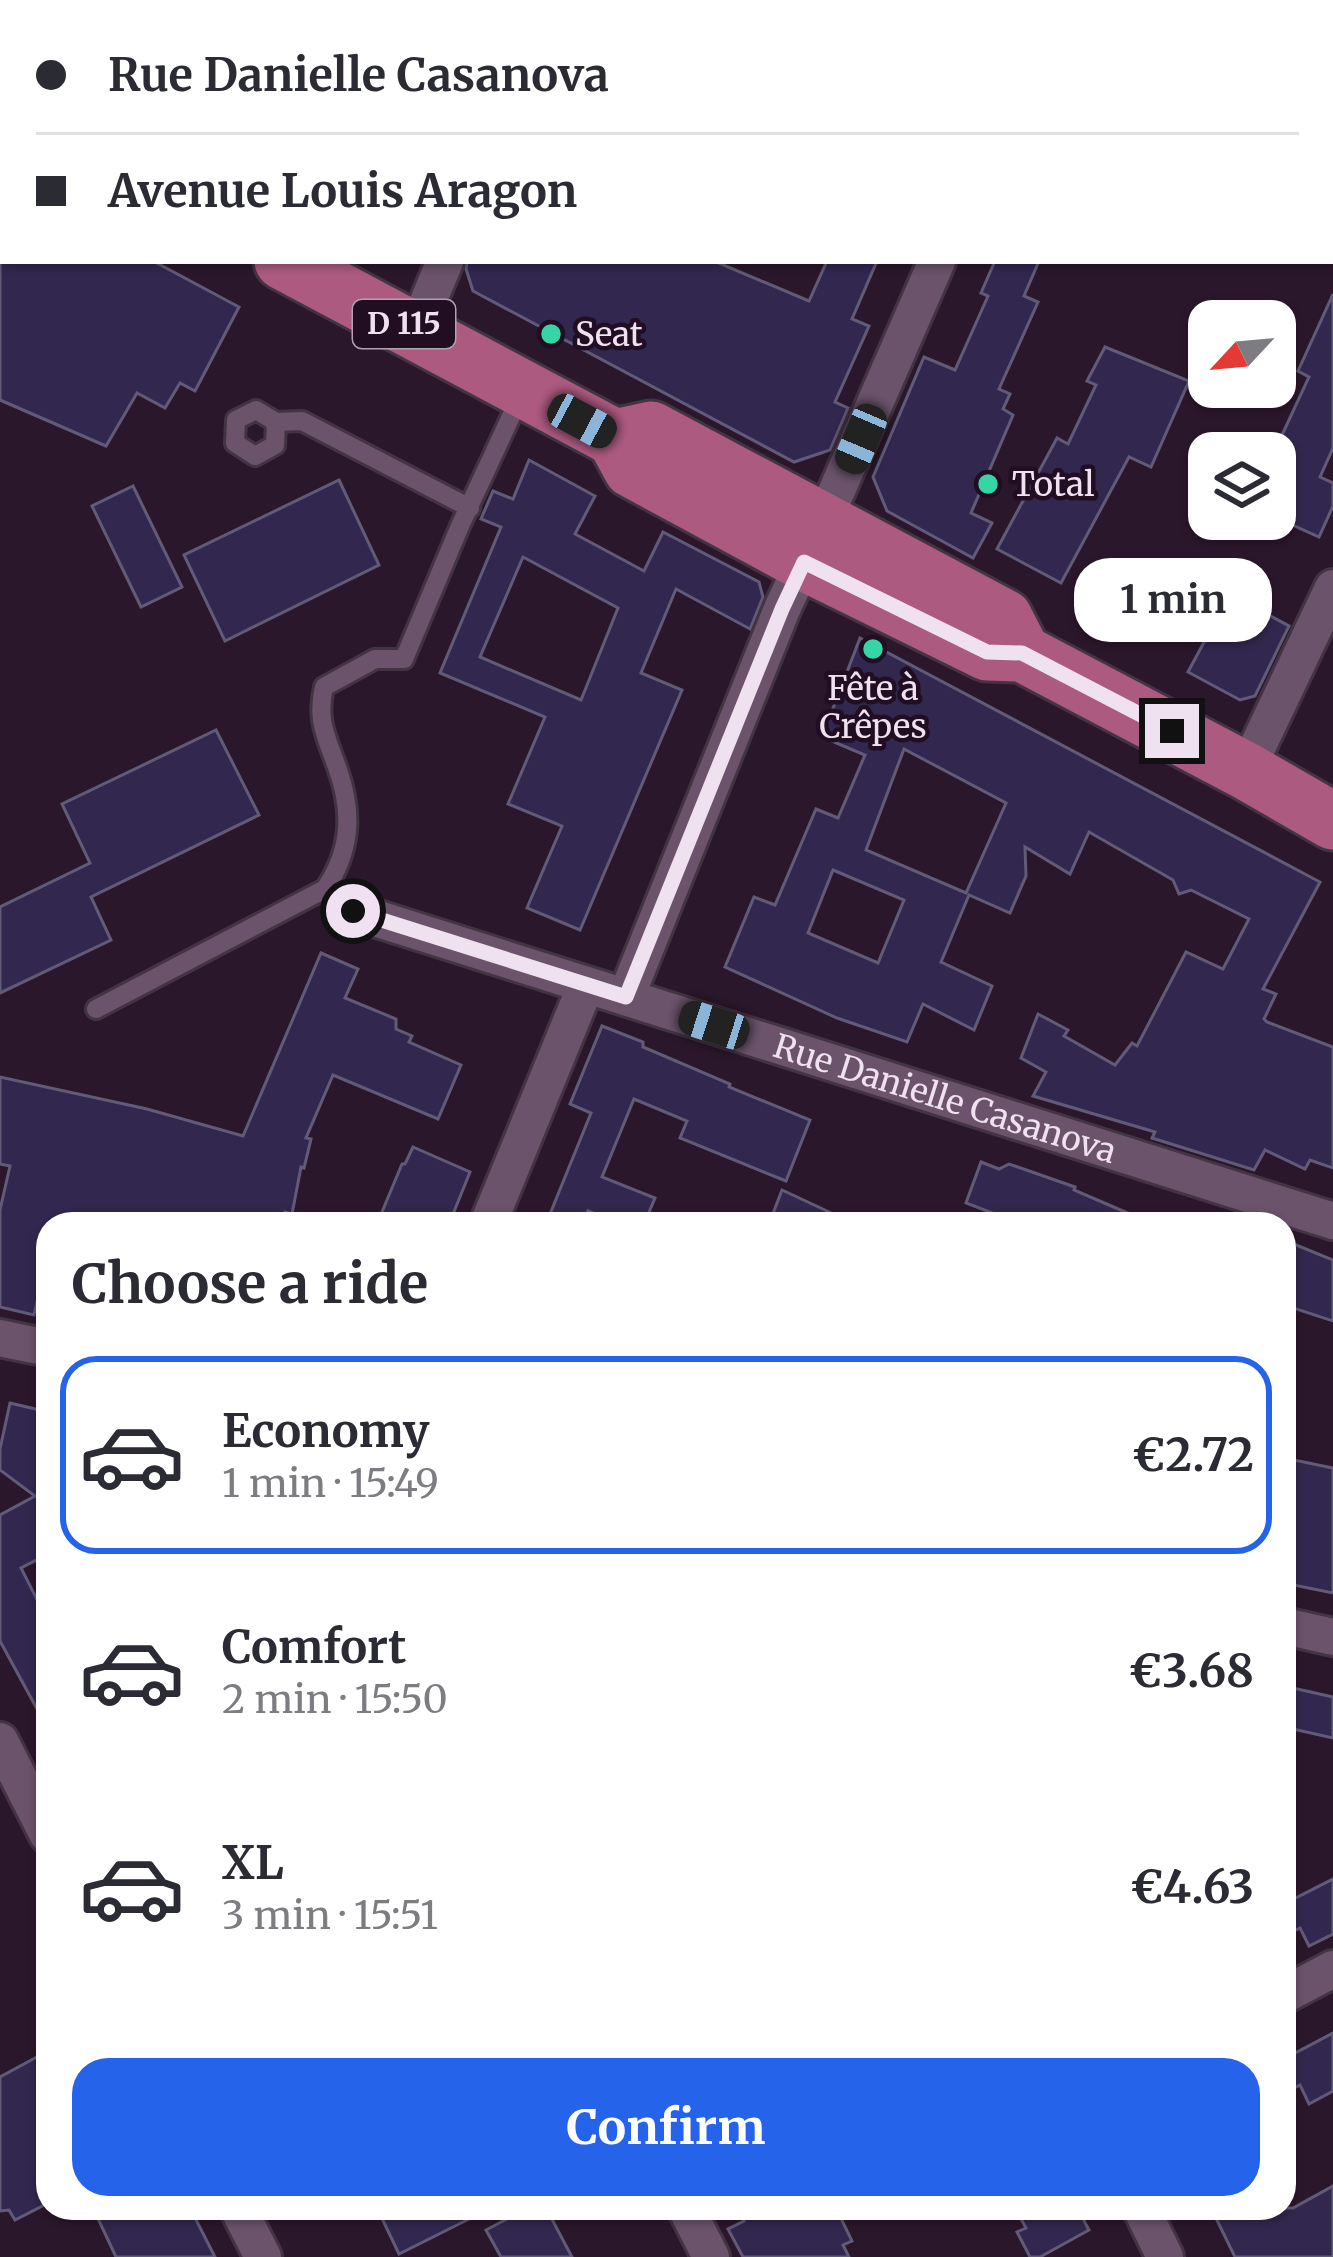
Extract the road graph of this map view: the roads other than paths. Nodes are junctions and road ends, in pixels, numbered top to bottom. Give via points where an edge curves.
1 (289, 264) edge
2 (444, 264) edge
3 (937, 264) edge
4 (416, 331) junction
5 (524, 390) junction
6 (276, 422) dead end
7 (470, 508) junction
8 (814, 541) junction
9 (1333, 588) edge
10 (1246, 771) junction
11 (1333, 821) edge
12 (353, 911) dead end
13 (586, 985) junction
14 (626, 997) junction
15 (96, 1009) dead end
16 (493, 1212) edge
17 (1333, 1221) edge
18 (0, 1338) edge
19 (36, 1346) edge
20 (1296, 1628) edge
21 (1333, 1636) edge
22 (0, 1742) edge
23 (36, 1812) edge
24 (1333, 1969) edge
25 (1296, 1989) edge
26 (244, 2220) edge
27 (692, 2220) edge
28 (1147, 2220) edge
29 (263, 2257) edge
30 (711, 2257) edge
31 (1166, 2257) edge

1 - 4 main road, D 115
2 - 4 street
3 - 8 street
4 - 5 main road, D 115
5 - 7 lane
5 - 8 main road, D 115 via 615,438 632,470
6 - 7 lane via 302,422
7 - 15 lane via 404,659 375,659 324,687 318,710 347,801 346,847 325,889
8 - 10 main road, D 115 via 987,652 1022,653
8 - 14 street
9 - 10 street
10 - 11 main road, D 115
12 - 13 street, Rue Danielle Casanova
13 - 14 street, Rue Danielle Casanova
13 - 16 street
14 - 17 street, Rue Danielle Casanova
18 - 19 street
20 - 21 street
22 - 23 street
24 - 25 street
26 - 29 street
27 - 30 street
28 - 31 street

